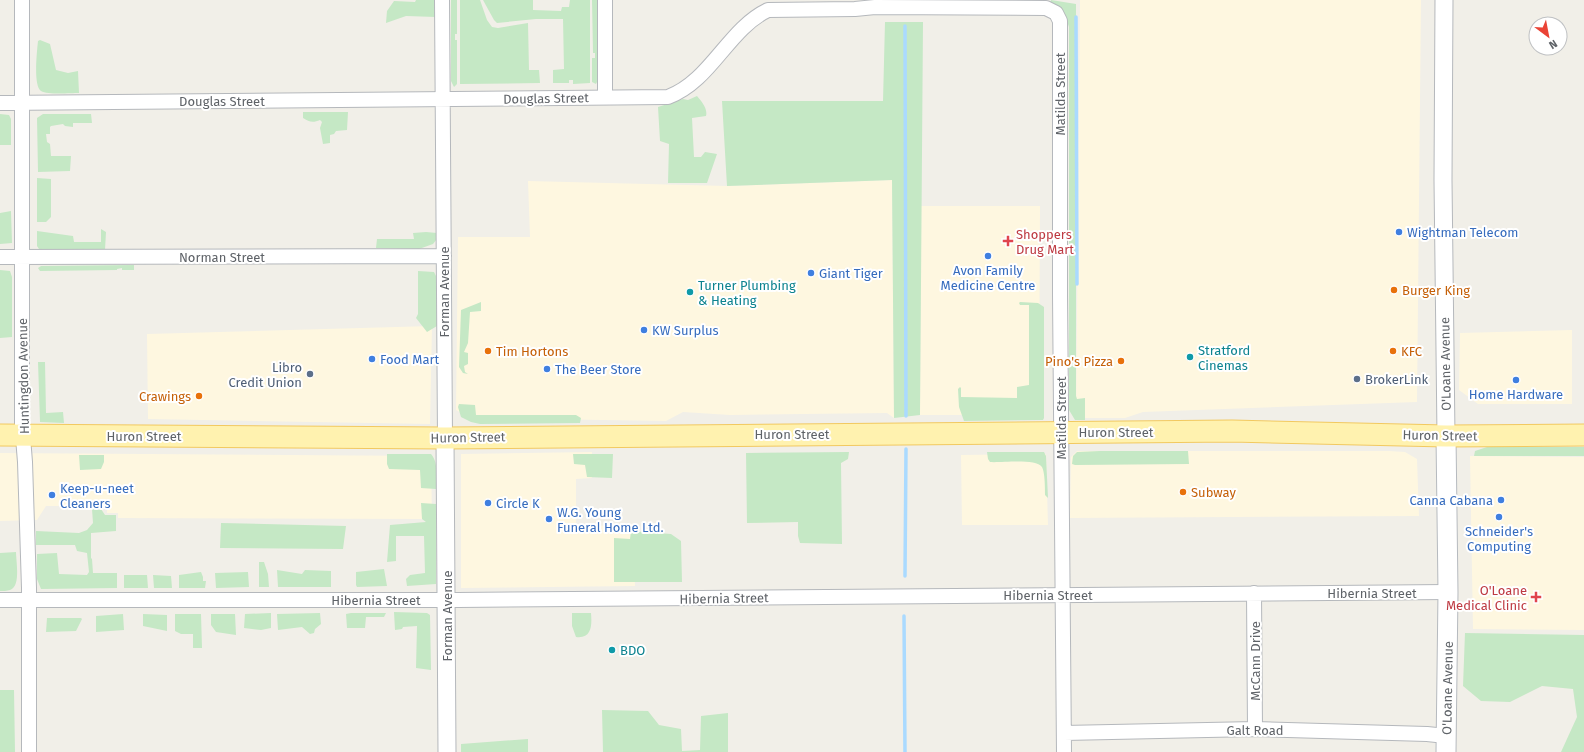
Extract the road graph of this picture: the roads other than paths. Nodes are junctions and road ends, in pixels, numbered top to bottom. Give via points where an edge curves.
1 (22, 0) edge
2 (442, 0) edge
3 (605, 0) edge
4 (1444, 0) edge
5 (878, 4) edge
6 (1056, 13) joint
7 (605, 97) junction
8 (443, 99) junction
9 (0, 102) edge
10 (22, 102) junction
11 (444, 256) junction
12 (0, 257) edge
13 (23, 257) junction
14 (1061, 432) junction
15 (0, 435) edge
16 (23, 435) junction
17 (1584, 435) edge
18 (1446, 436) junction
19 (445, 438) junction
20 (1448, 592) junction
21 (1254, 593) junction
22 (1062, 594) junction
23 (0, 600) edge
24 (29, 600) junction
25 (446, 600) junction
26 (1255, 729) junction
27 (1064, 733) junction
28 (1446, 744) edge
29 (29, 752) edge
30 (447, 752) edge
31 (1064, 752) edge

1 - 10 street, Huntingdon Avenue
2 - 8 street, Forman Avenue
3 - 7 street
4 - 18 street, O'Loane Avenue
5 - 6 street, Douglas Street via 1046,8
5 - 7 street, Douglas Street via 768,10 758,15 693,82 676,94 668,97
6 - 14 street, Matilda Street via 1060,21
7 - 8 street, Douglas Street
8 - 10 street, Douglas Street
8 - 11 street, Forman Avenue
9 - 10 street, Douglas Street
10 - 13 street, Huntingdon Avenue
11 - 13 street, Norman Street
11 - 19 street, Forman Avenue
12 - 13 street, Norman Street
13 - 16 street, Huntingdon Avenue
14 - 18 main road, Huron Street via 1232,431
14 - 19 main road, Huron Street
14 - 22 street, Matilda Street
15 - 16 main road, Huron Street
16 - 19 main road, Huron Street
16 - 24 street, Huntingdon Avenue
17 - 18 main road, Huron Street
18 - 20 main road, O'Loane Avenue
19 - 25 street, Forman Avenue
20 - 21 street, Hibernia Street
20 - 28 main road, O'Loane Avenue
21 - 22 street, Hibernia Street
21 - 26 street, McCann Drive
22 - 25 street, Hibernia Street
22 - 27 street, Matilda Street
23 - 24 street, Hibernia Street
24 - 25 street, Hibernia Street
24 - 29 street, Huntingdon Avenue
25 - 30 street, Forman Avenue
26 - 27 street, Galt Road
26 - 28 street, Galt Road via 1426,734
27 - 31 street, Matilda Street

